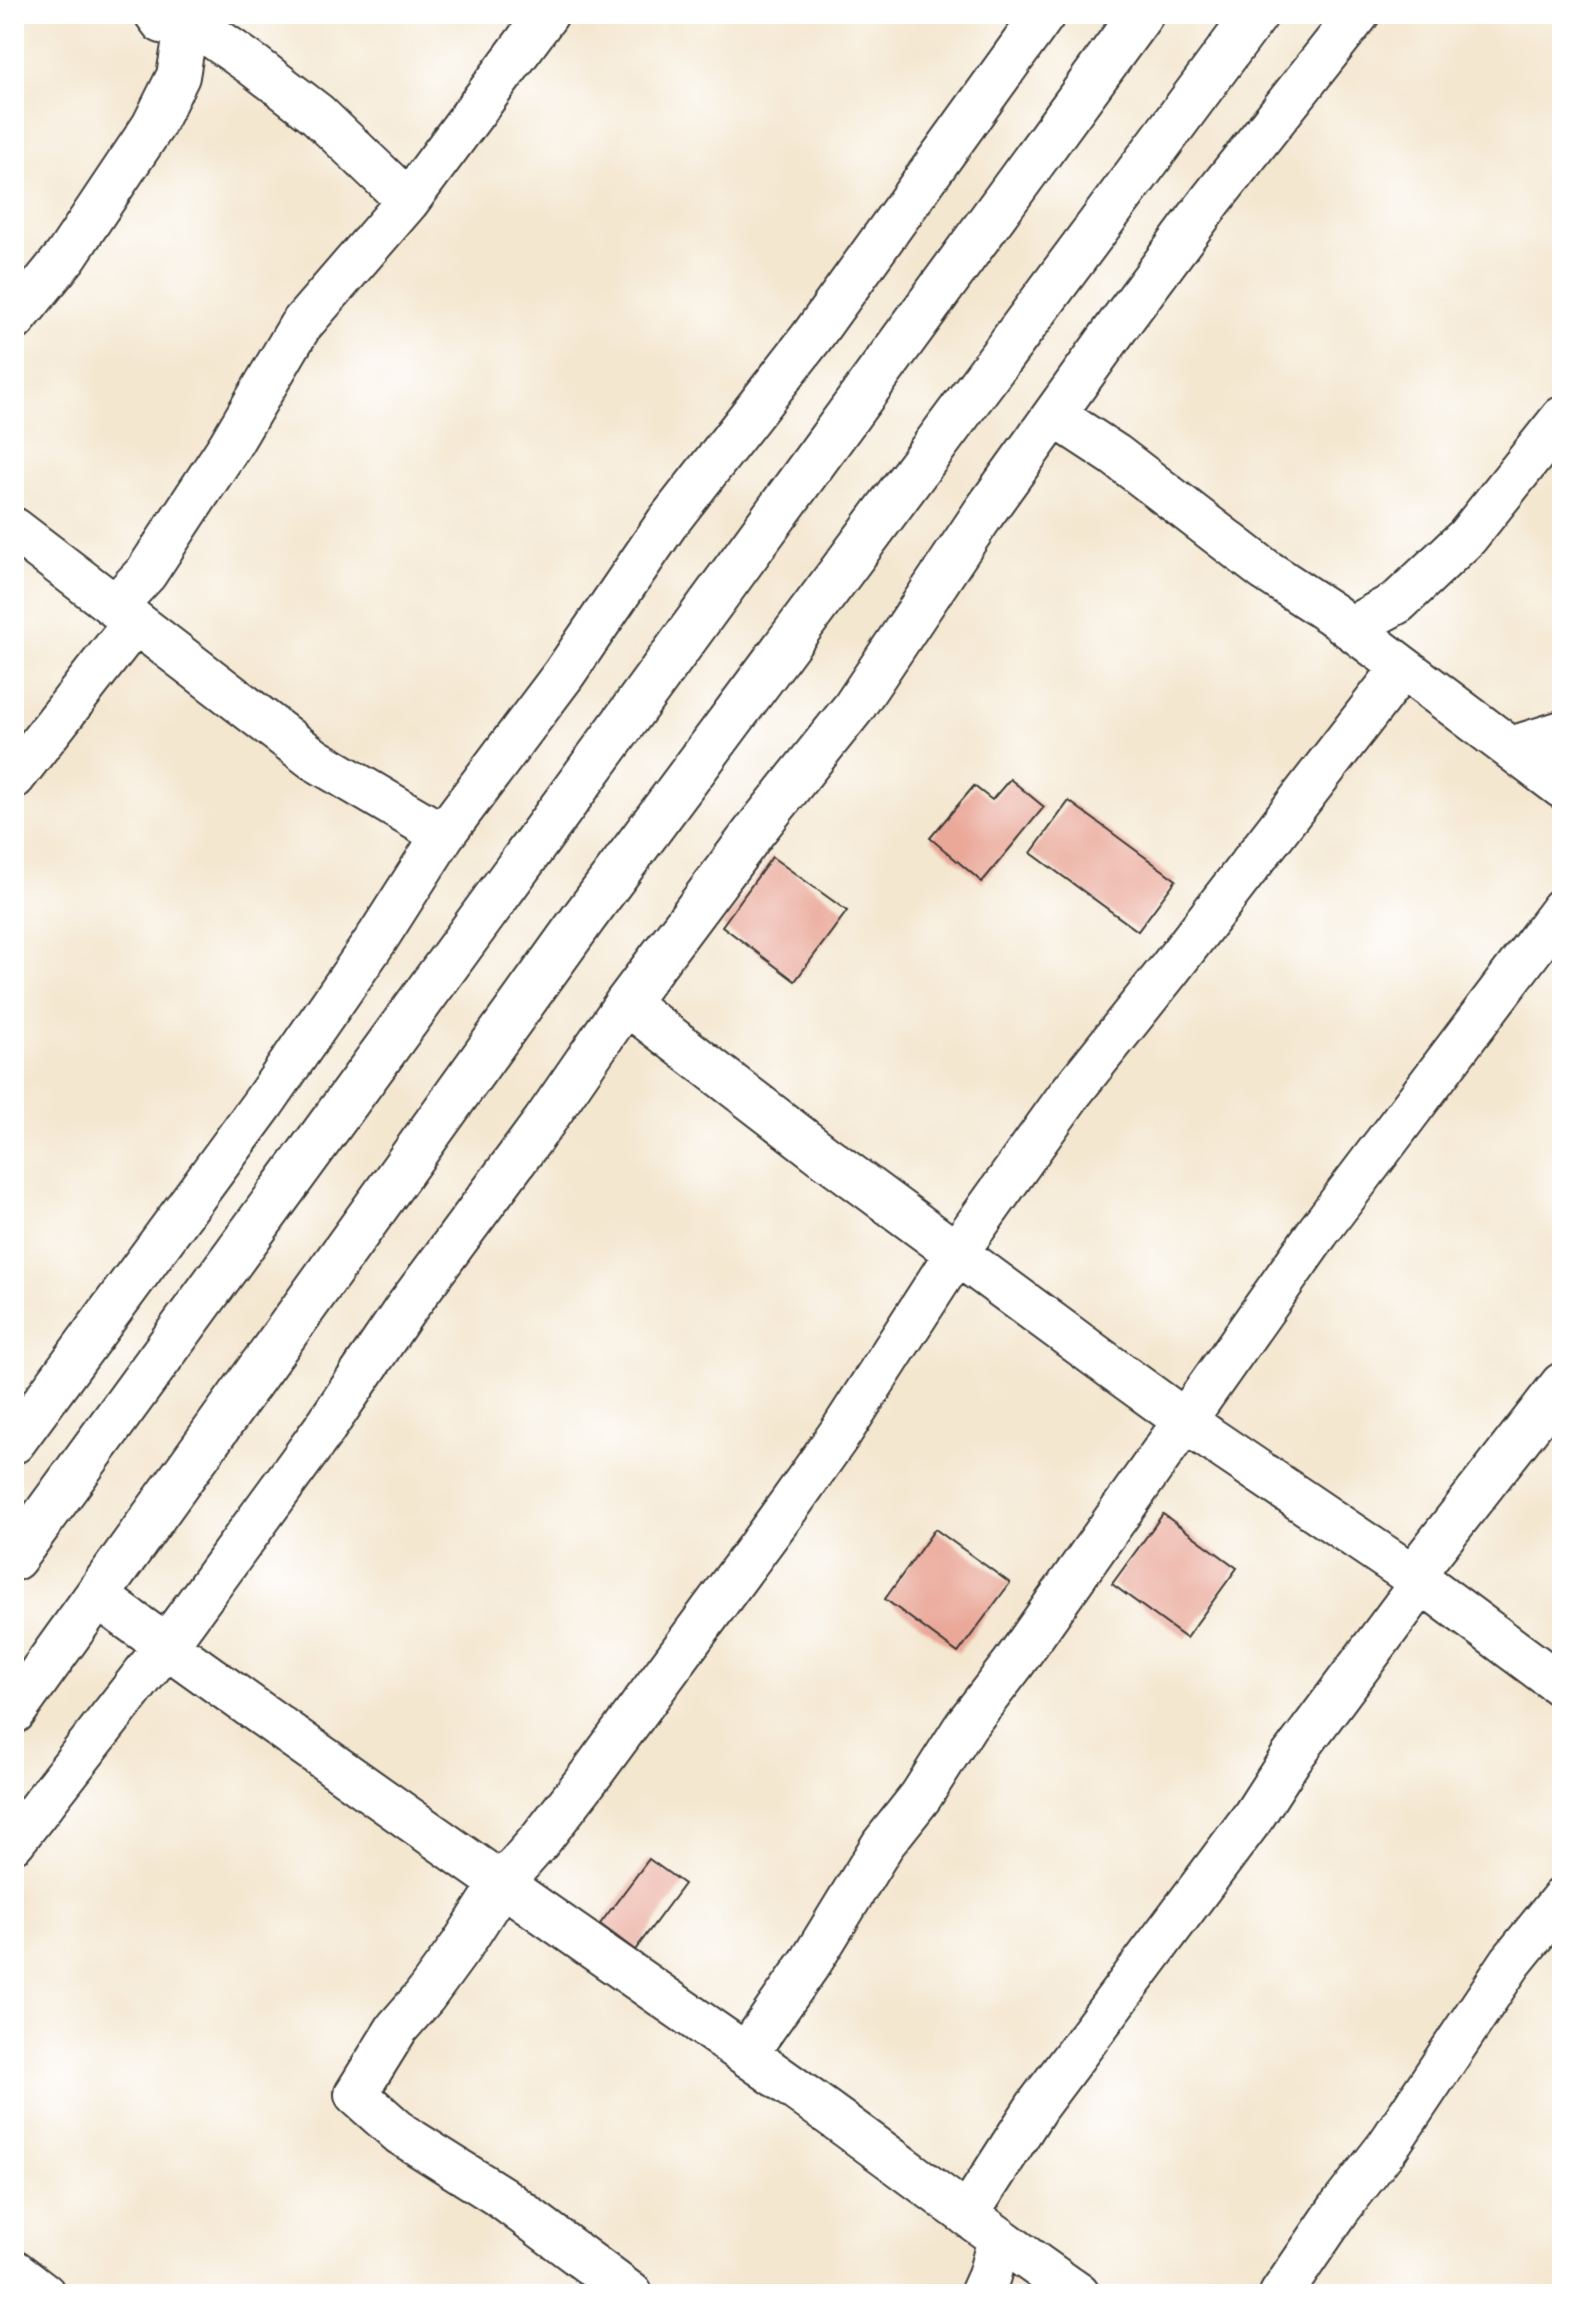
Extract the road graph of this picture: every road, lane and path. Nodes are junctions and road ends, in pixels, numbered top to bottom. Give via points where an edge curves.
1 (547, 14) edge
2 (1044, 14) edge
3 (1141, 14) edge
4 (1256, 14) edge
5 (1358, 14) edge
6 (180, 19) edge
7 (408, 201) junction
8 (14, 320) edge
9 (1054, 415) junction
10 (1562, 418) edge
11 (14, 529) edge
12 (125, 614) junction
13 (1350, 628) junction
14 (1402, 668) junction
15 (1562, 732) edge
16 (1511, 748) junction
17 (14, 777) edge
18 (1562, 787) edge
19 (443, 835) junction
20 (1562, 909) edge
21 (626, 1003) junction
22 (957, 1252) junction
23 (1562, 1384) edge
24 (1185, 1420) junction
25 (14, 1442) edge
26 (14, 1558) edge
27 (1418, 1578) junction
28 (97, 1596) junction
29 (166, 1646) junction
30 (1562, 1686) edge
31 (14, 1711) edge
32 (14, 1841) edge
33 (502, 1883) junction
34 (1554, 1923) edge
35 (746, 2054) junction
36 (983, 2227) junction
37 (14, 2271) edge
38 (44, 2294) edge
39 (631, 2294) edge
40 (981, 2294) edge
41 (1078, 2294) edge
42 (1281, 2294) edge

1 - 7 street
2 - 19 street
3 - 26 street
4 - 28 street via 585,916
5 - 9 street via 1212,199
6 - 7 street via 317,114
6 - 8 street via 178,76 153,126 66,256
7 - 12 street via 300,326
9 - 13 street
9 - 21 street via 854,707
10 - 13 street via 1467,537 1398,602
11 - 12 street
12 - 17 street
12 - 19 street via 314,759
13 - 14 street
14 - 16 street
14 - 22 street via 1069,1095
15 - 16 street
16 - 18 street
19 - 25 street via 264,1102
20 - 24 street via 1318,1232
21 - 22 street
21 - 29 street
22 - 24 street
22 - 33 street via 790,1504 602,1760
23 - 27 street
24 - 27 street
24 - 35 street via 883,1844
27 - 30 street
27 - 36 street via 1253,1817 1037,2106
28 - 29 street
28 - 31 street
29 - 32 street
29 - 33 street
33 - 35 street
33 - 39 street via 356,2094 401,2134 501,2197
34 - 42 street via 1511,1962
35 - 36 street
36 - 40 street via 989,2276
36 - 41 street
37 - 38 street

